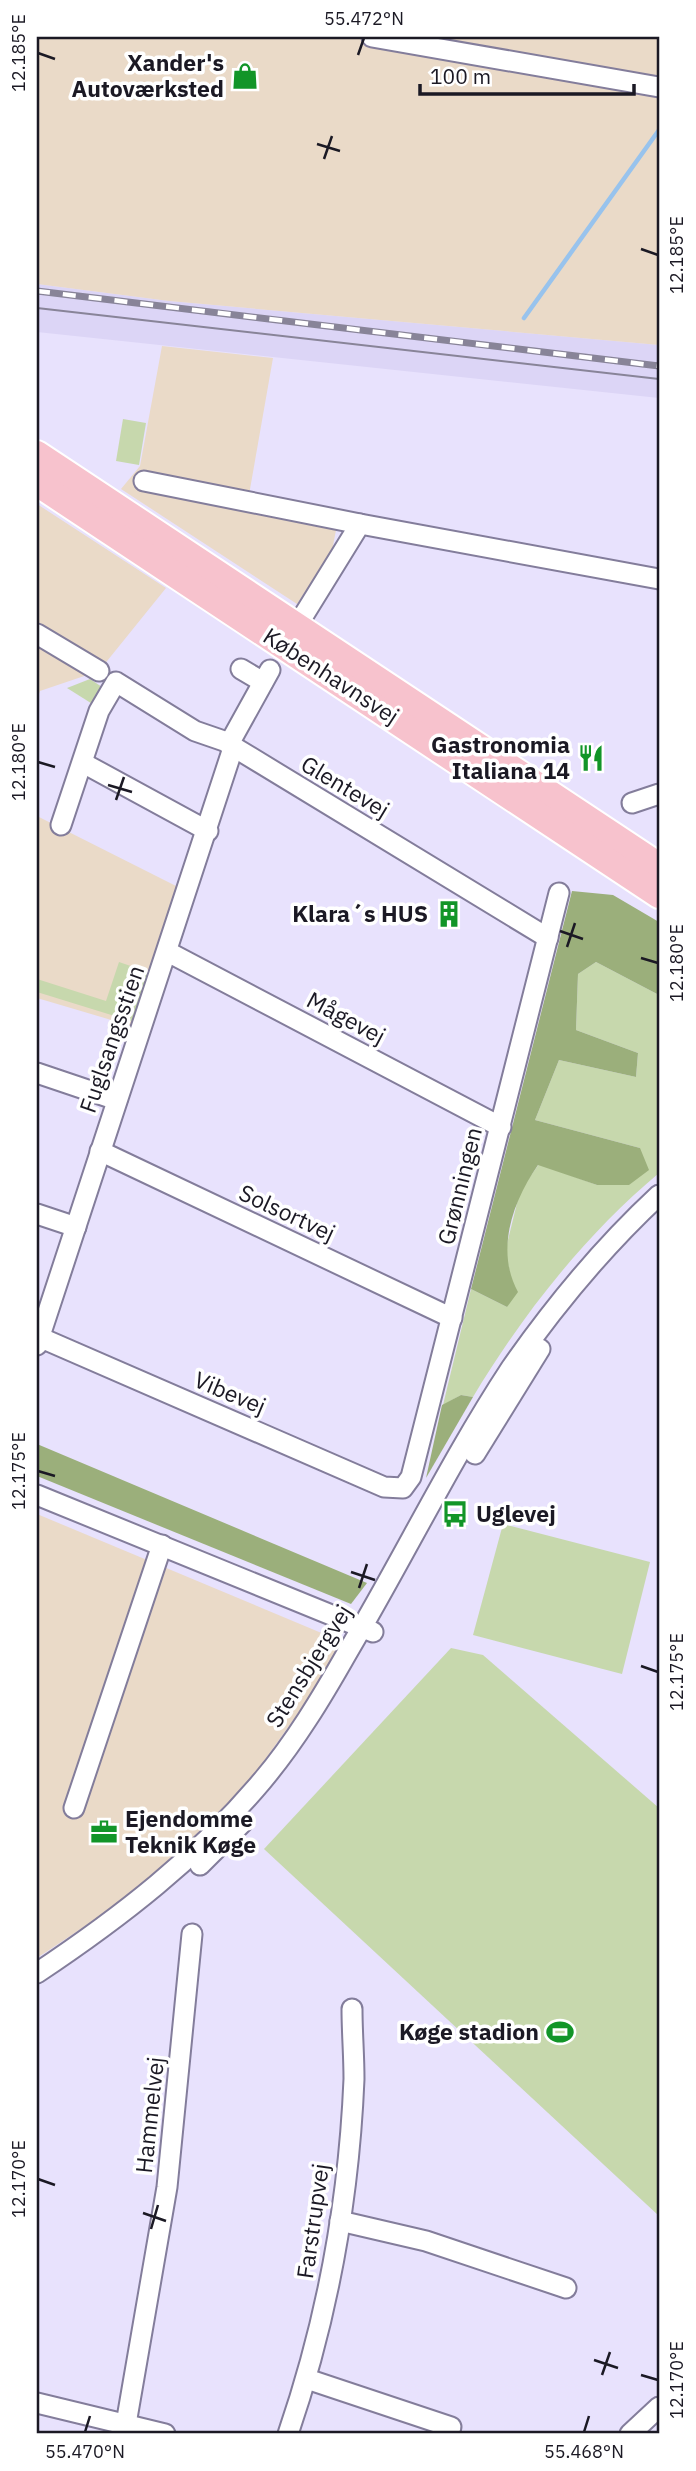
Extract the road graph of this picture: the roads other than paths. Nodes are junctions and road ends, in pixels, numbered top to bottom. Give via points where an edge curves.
1 (372, 37) edge
2 (659, 87) edge
3 (37, 454) edge
4 (144, 481) dead end
5 (37, 483) edge
6 (360, 524) junction
7 (659, 579) edge
8 (298, 626) junction
9 (37, 634) edge
10 (241, 669) dead end
11 (99, 671) dead end
12 (231, 746) junction
13 (83, 763) junction
14 (659, 794) edge
15 (632, 803) dead end
16 (61, 825) dead end
17 (208, 831) junction
18 (659, 866) edge
19 (559, 893) dead end
20 (659, 895) edge
21 (548, 938) junction
22 (168, 952) junction
23 (37, 1073) edge
24 (117, 1100) junction
25 (501, 1127) junction
26 (100, 1152) junction
27 (659, 1195) edge
28 (659, 1211) edge
29 (37, 1214) edge
30 (76, 1227) junction
31 (452, 1318) junction
32 (38, 1341) edge
33 (402, 1488) joint
34 (37, 1495) edge
35 (162, 1545) junction
36 (368, 1630) junction
37 (74, 1808) dead end
38 (192, 1934) dead end
39 (37, 1973) edge
40 (37, 1987) edge
41 (352, 2009) dead end
42 (340, 2221) junction
43 (566, 2288) dead end
44 (307, 2379) junction
45 (37, 2403) edge
46 (659, 2407) edge
47 (127, 2424) junction
48 (451, 2427) dead end
49 (165, 2434) edge
50 (288, 2434) edge
51 (630, 2434) edge

1 - 2 street
3 - 8 main road, Københavnsvej
4 - 6 street
5 - 20 main road, Københavnsvej
6 - 7 street
6 - 8 street
8 - 18 main road, Københavnsvej
9 - 11 street
10 - 12 street, Fuglsangsstien via 267,676
12 - 13 street, Glentevej via 195,731 116,682 99,711
12 - 17 street, Fuglsangsstien
12 - 21 street, Glentevej
13 - 16 street
13 - 17 street
14 - 15 street
17 - 22 street, Fuglsangsstien
19 - 21 street, Grønningen
21 - 25 street, Grønningen
22 - 24 street, Fuglsangsstien
22 - 25 street, Mågevej
23 - 24 street
24 - 26 street, Fuglsangsstien
25 - 31 street, Grønningen
26 - 30 street, Fuglsangsstien
26 - 31 street, Solsortvej
27 - 36 street, Stensbjergvej via 620,1231 541,1324 492,1398
28 - 36 street, Stensbjergvej via 629,1238 557,1324 504,1403
29 - 30 street
30 - 32 street, Fuglsangsstien
31 - 33 street, Grønningen via 411,1478
32 - 33 street, Vibevej via 384,1486
34 - 35 street
35 - 36 street
35 - 37 street
36 - 39 street, Stensbjergvej via 263,1780 209,1839 108,1926
36 - 40 street, Stensbjergvej via 325,1716 218,1848 115,1936
38 - 47 street, Hammelvej via 167,2187
41 - 42 street, Farstrupvej via 354,2077
42 - 43 street via 426,2241
42 - 44 street, Farstrupvej
44 - 48 street
44 - 50 street, Farstrupvej
45 - 47 street
46 - 51 street
47 - 49 street

